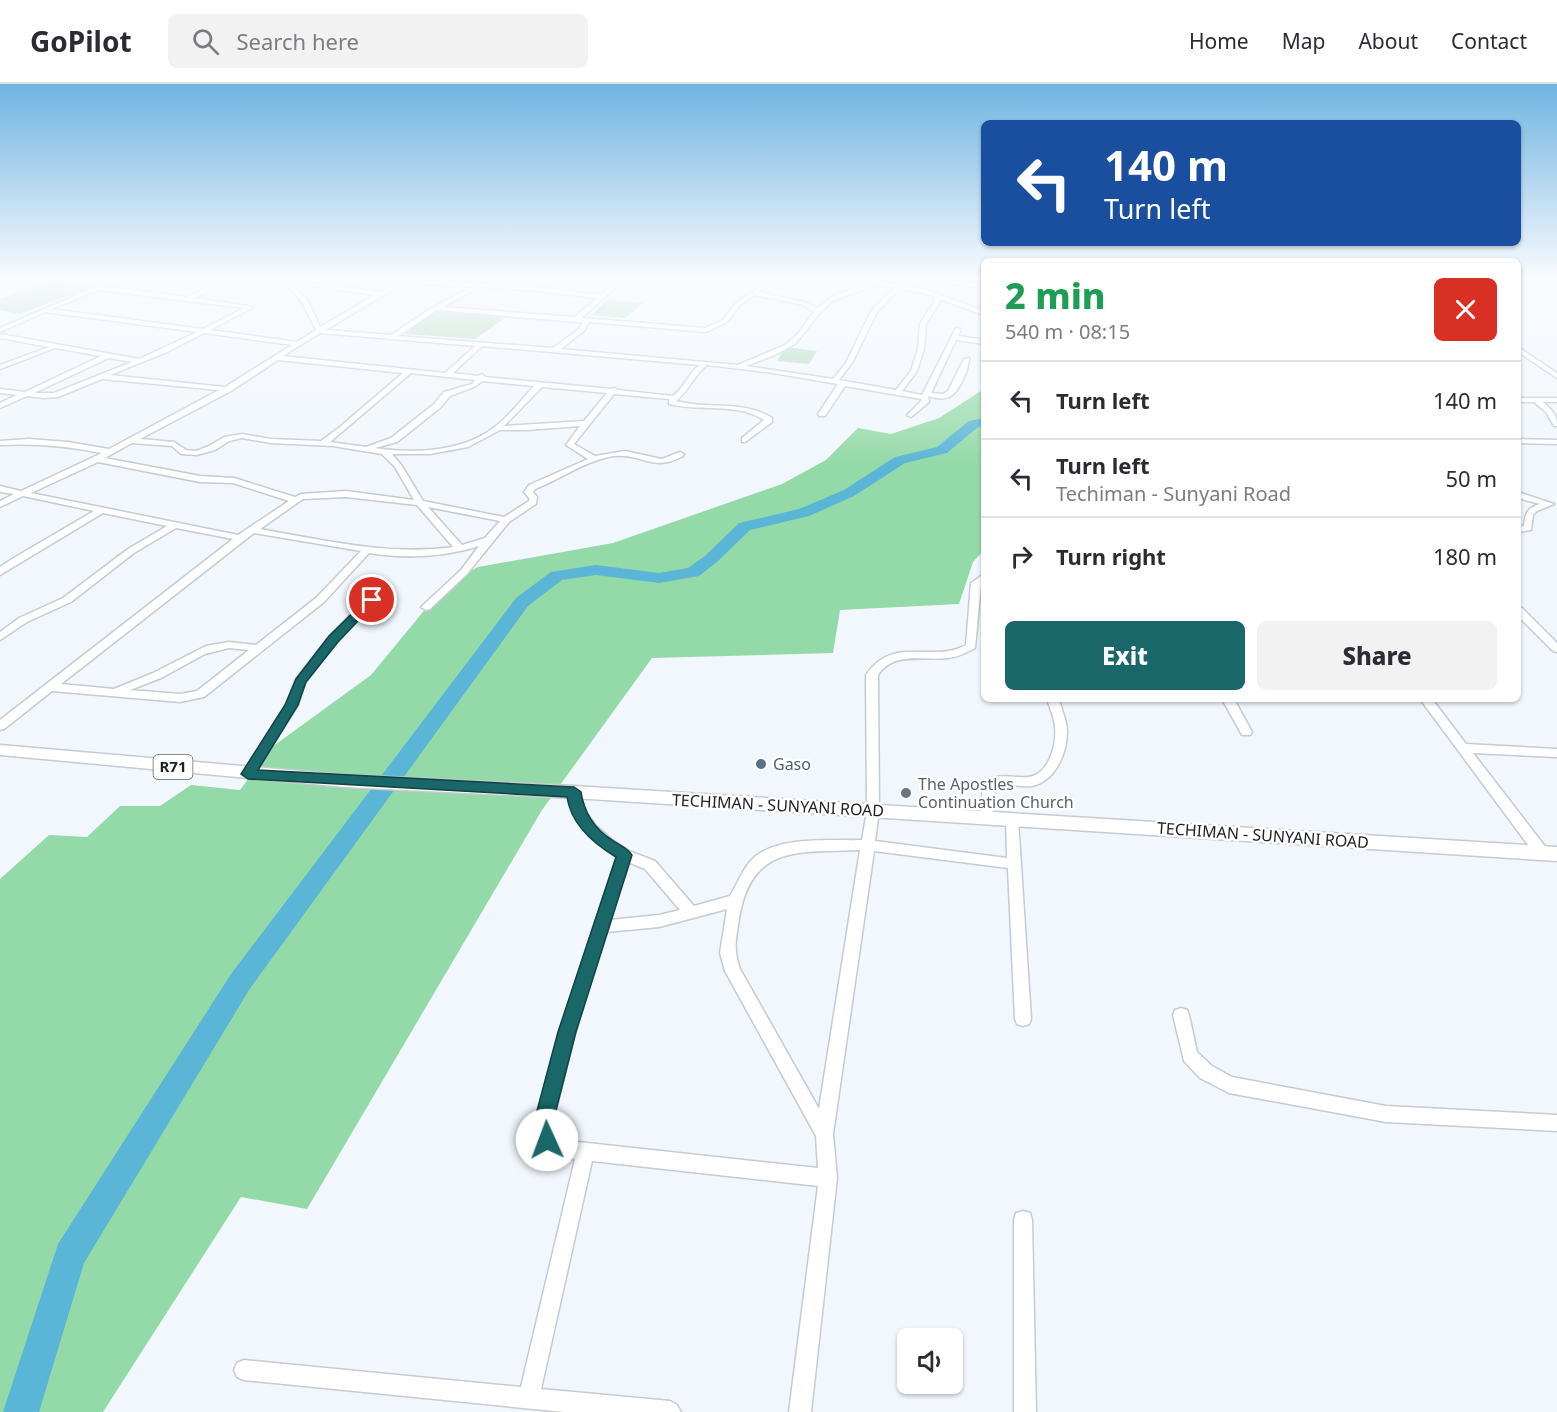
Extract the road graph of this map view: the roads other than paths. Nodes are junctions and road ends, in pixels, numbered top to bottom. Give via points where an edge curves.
1 (24, 341) edge
2 (183, 341) edge
3 (272, 341) edge
4 (304, 341) edge
5 (443, 341) edge
6 (567, 341) edge
7 (793, 341) edge
8 (860, 341) edge
9 (922, 341) edge
10 (954, 341) edge
11 (299, 344) junction
12 (481, 344) junction
13 (54, 347) junction
14 (554, 351) junction
15 (1521, 351) edge
16 (107, 356) junction
17 (279, 358) junction
18 (967, 359) dead end
19 (140, 361) junction
20 (706, 363) junction
21 (735, 366) junction
22 (0, 368) edge
23 (408, 372) junction
24 (447, 375) junction
25 (482, 376) junction
26 (1557, 376) edge
27 (102, 377) junction
28 (839, 382) junction
29 (541, 383) junction
30 (228, 389) junction
31 (614, 390) junction
32 (0, 392) edge
33 (898, 393) junction
34 (22, 394) junction
35 (925, 396) junction
36 (676, 398) junction
37 (1521, 400) edge
38 (1536, 400) junction
39 (1557, 400) edge
40 (0, 406) edge
41 (822, 414) dead end
42 (910, 415) dead end
43 (586, 423) junction
44 (1557, 424) edge
45 (498, 428) junction
46 (745, 440) dead end
47 (1521, 440) edge
48 (131, 441) junction
49 (1557, 442) edge
50 (0, 443) edge
51 (322, 444) junction
52 (363, 449) junction
53 (110, 452) junction
54 (385, 452) junction
55 (406, 453) junction
56 (680, 454) dead end
57 (97, 459) junction
58 (594, 459) junction
59 (391, 460) junction
60 (0, 489) edge
61 (24, 492) junction
62 (1521, 496) edge
63 (295, 501) junction
64 (420, 503) junction
65 (0, 504) edge
66 (1553, 505) edge
67 (101, 510) junction
68 (506, 520) junction
69 (173, 526) junction
70 (1521, 529) edge
71 (252, 530) junction
72 (240, 538) junction
73 (488, 540) junction
74 (368, 549) junction
75 (460, 549) junction
76 (0, 572) edge
77 (981, 579) edge
78 (385, 584) dead end
79 (426, 608) dead end
80 (1521, 613) edge
81 (0, 637) edge
82 (255, 648) junction
83 (1557, 649) edge
84 (50, 687) junction
85 (117, 692) junction
86 (1054, 702) edge
87 (1230, 702) edge
88 (1428, 702) edge
89 (0, 726) edge
90 (1246, 732) dead end
91 (1463, 748) junction
92 (0, 750) edge
93 (1557, 753) edge
94 (248, 774) junction
95 (574, 792) junction
96 (873, 811) junction
97 (986, 818) junction
98 (1012, 819) junction
99 (867, 845) junction
100 (1550, 853) edge
101 (624, 855) junction
102 (1015, 864) junction
103 (735, 901) junction
104 (691, 912) junction
105 (601, 927) junction
106 (1181, 1015) dead end
107 (1023, 1018) dead end
108 (1557, 1123) edge
109 (824, 1134) junction
110 (585, 1152) junction
111 (828, 1178) junction
112 (1023, 1220) dead end
113 (244, 1370) dead end
114 (529, 1398) junction
115 (670, 1412) edge
116 (800, 1412) edge
117 (1025, 1412) edge

1 - 13 street
2 - 19 street
3 - 11 street
4 - 11 street
5 - 12 street
6 - 14 street
7 - 21 street via 770,355
8 - 28 street
9 - 33 street via 914,371
10 - 35 street
11 - 17 street
12 - 14 street
12 - 24 street
13 - 16 street
13 - 22 street
14 - 20 street
15 - 26 street
16 - 19 street
16 - 34 street
17 - 23 street
17 - 30 street
18 - 35 street via 950,393
19 - 27 street
20 - 21 street
20 - 36 street via 695,370
21 - 28 street
23 - 24 street
23 - 51 street
24 - 25 street
25 - 29 street
25 - 52 street via 474,385 447,394 394,440
27 - 30 street
27 - 34 street via 55,395
28 - 33 street
28 - 41 street
29 - 31 street
29 - 45 street
30 - 48 street
31 - 36 street
31 - 43 street
32 - 34 street
33 - 35 street
34 - 40 street
35 - 42 street via 926,400
36 - 46 street via 672,400 676,404 738,408 769,420
37 - 38 street
38 - 39 street
38 - 44 street
43 - 45 street
43 - 58 street via 570,445
45 - 55 street via 468,445
47 - 49 street
48 - 51 street via 174,444 184,452 197,453 242,436
48 - 53 street
50 - 53 street via 52,443
51 - 52 street
52 - 54 street
53 - 57 street
54 - 55 street
54 - 59 street
55 - 59 street
56 - 58 street via 661,463 627,453
57 - 61 street
57 - 63 street via 234,482
58 - 68 street via 532,487 528,492 533,502
59 - 64 street
60 - 61 street
61 - 65 street
61 - 67 street
62 - 66 street
63 - 64 street via 309,495 346,494
63 - 71 street
64 - 68 street
64 - 75 street
66 - 70 street via 1534,509 1529,514 1528,528
67 - 69 street
67 - 76 street
68 - 73 street
69 - 72 street
69 - 81 street via 131,551 68,600 23,620
71 - 72 street
71 - 74 street
72 - 84 street
73 - 75 street
73 - 79 street via 464,572
74 - 75 street via 424,554
74 - 82 street via 320,600
77 - 96 street via 976,583 971,646 966,651 898,656 875,668
78 - 94 street via 333,639 300,682 292,705
80 - 83 street
82 - 85 street via 232,644 209,648
82 - 85 street via 192,697
84 - 85 street
84 - 89 street
86 - 97 street via 1061,730 1060,746 1049,772 1029,782 995,781 990,788
87 - 90 street
88 - 91 street
91 - 93 street
91 - 100 street
92 - 94 main road, TECHIMAN - SUNYANI ROAD / R71
94 - 95 main road, TECHIMAN - SUNYANI ROAD / R71
95 - 96 main road, TECHIMAN - SUNYANI ROAD / R71
95 - 101 street via 576,809 586,824 604,843
96 - 97 main road, TECHIMAN - SUNYANI ROAD / R71
96 - 99 street
97 - 98 main road, TECHIMAN - SUNYANI ROAD / R71
98 - 100 main road, TECHIMAN - SUNYANI ROAD / R71
98 - 102 street
99 - 102 street
99 - 103 street via 788,848 766,856 754,866
99 - 109 street
101 - 104 street via 650,865
101 - 105 street
102 - 107 street
103 - 104 street
103 - 109 street via 727,953 733,971
104 - 105 street
105 - 110 street via 567,1032 544,1122 547,1140 568,1150
106 - 108 street via 1190,1056 1206,1072 1229,1085 1386,1114
109 - 111 street
110 - 111 street
110 - 114 street
111 - 116 street
112 - 117 street
113 - 114 street
114 - 115 street

